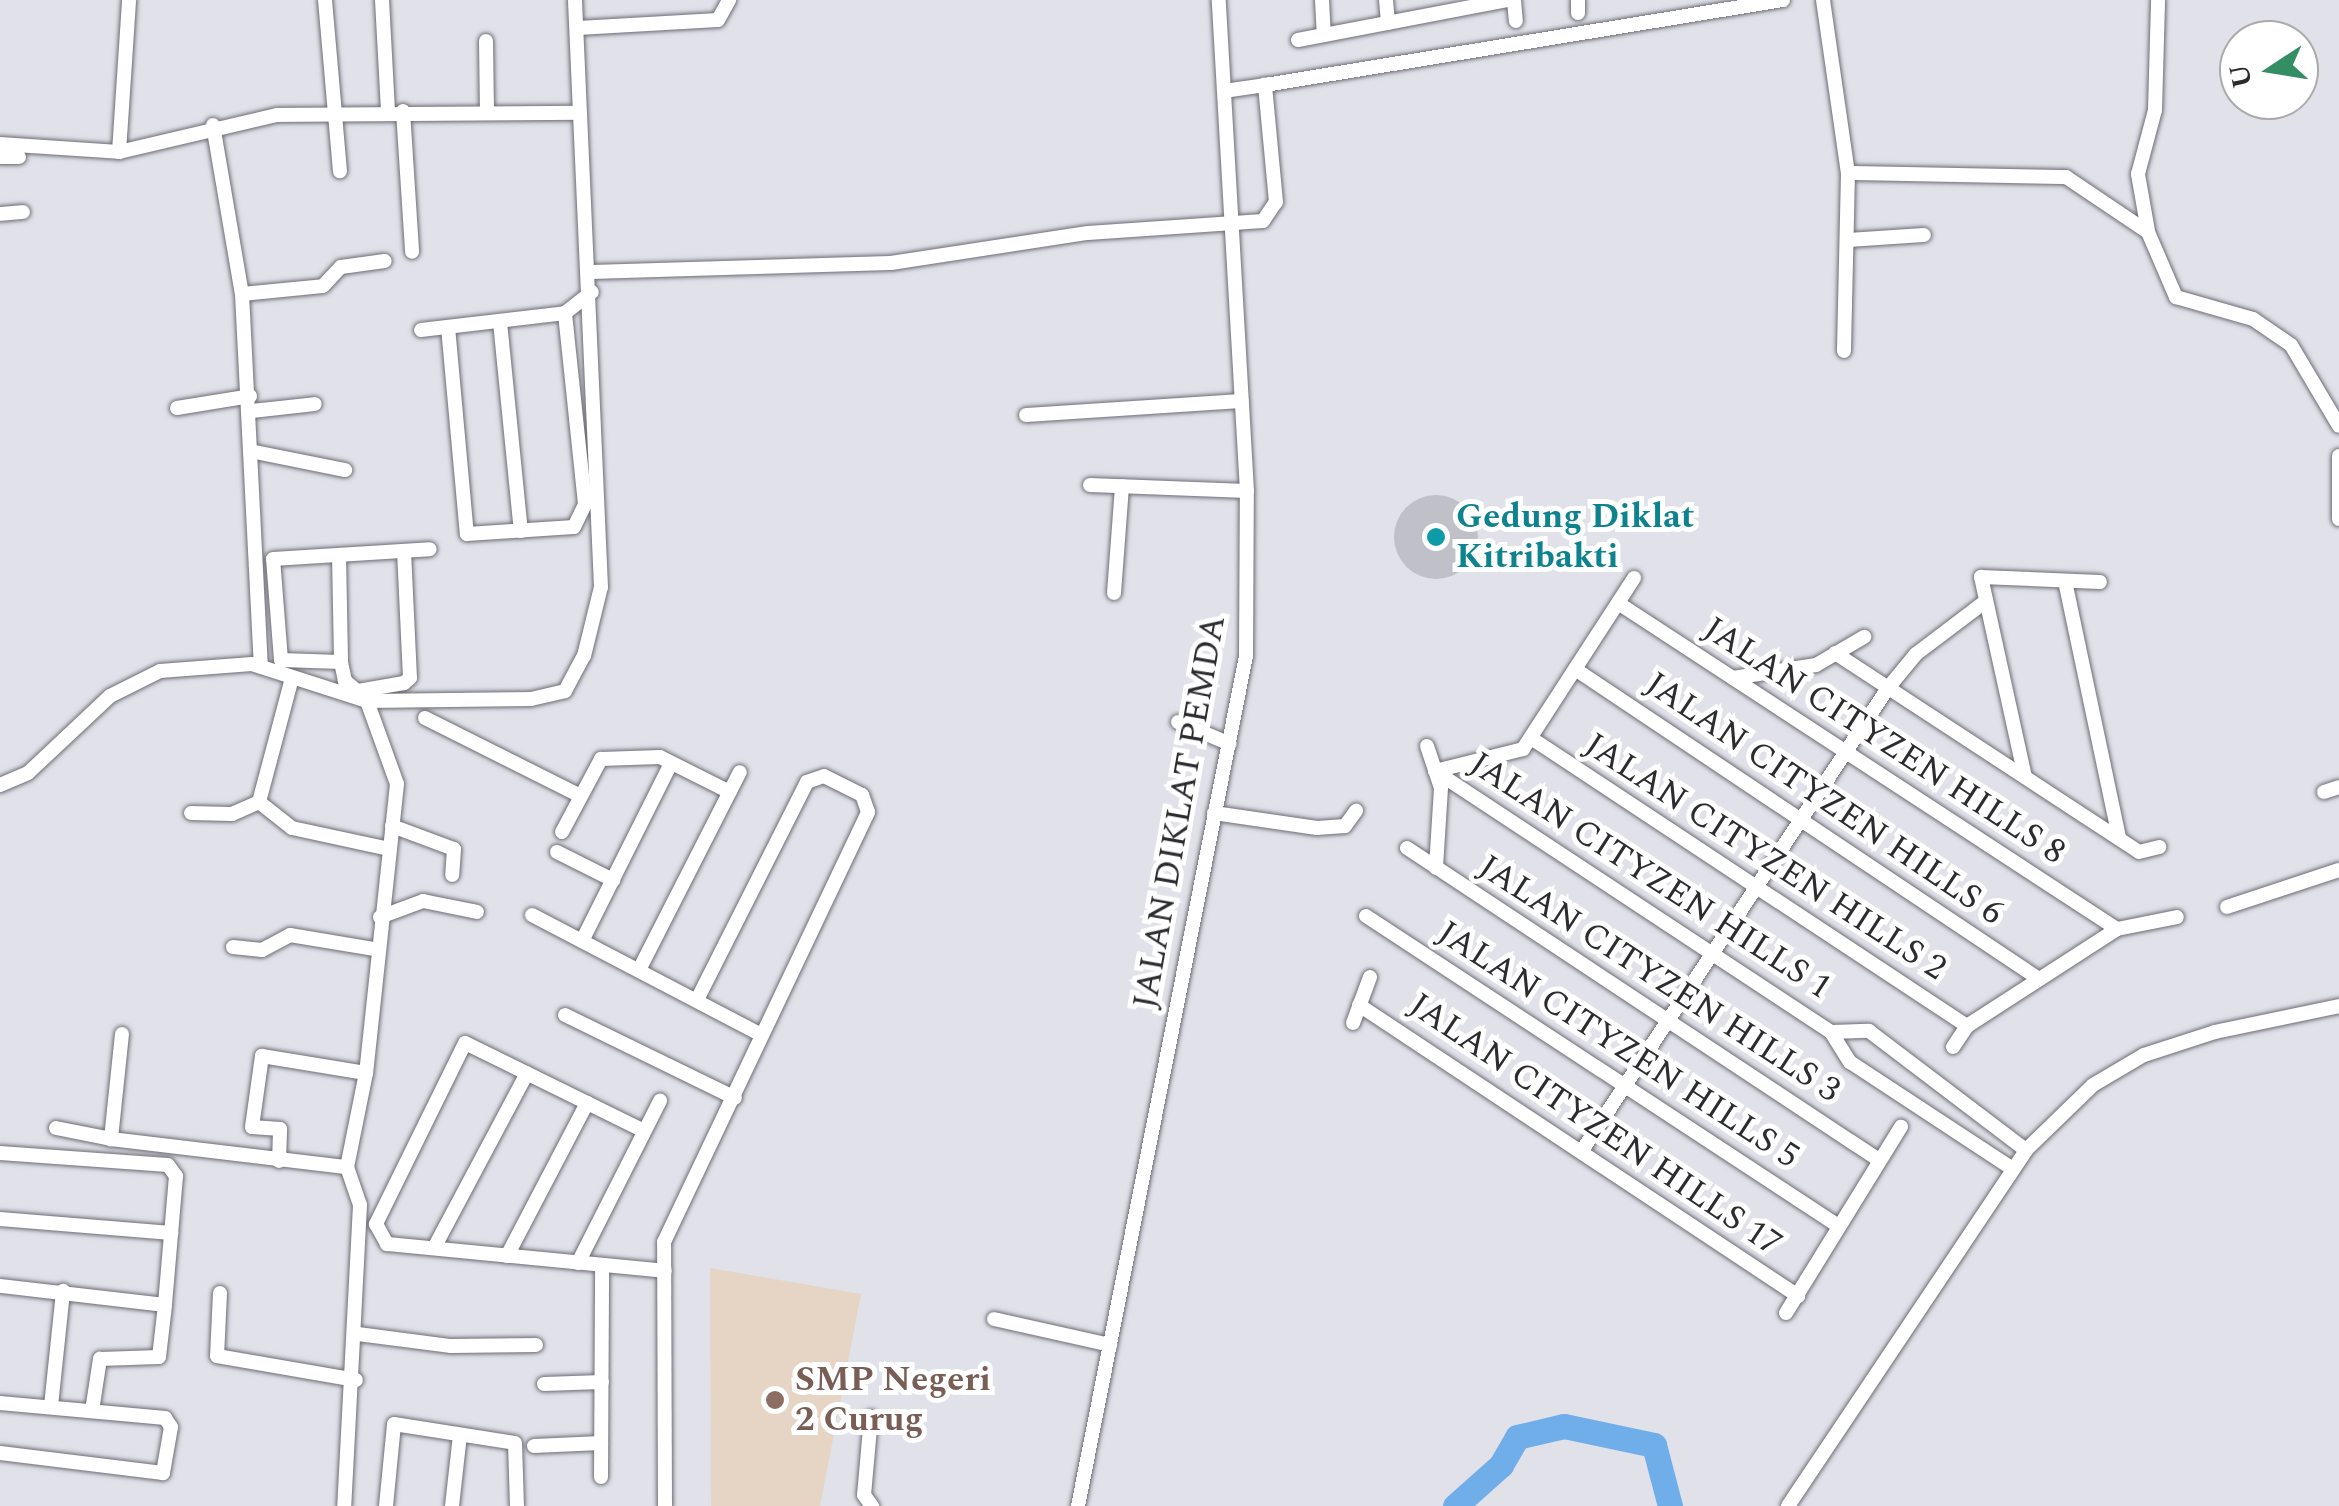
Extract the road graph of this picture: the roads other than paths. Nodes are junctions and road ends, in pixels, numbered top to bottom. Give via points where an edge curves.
1 (129, 0) edge
2 (325, 0) edge
3 (382, 0) edge
4 (575, 0) edge
5 (728, 0) edge
6 (1218, 0) edge
7 (1322, 0) edge
8 (1386, 0) edge
9 (1511, 0) edge
10 (1783, 0) edge
11 (1823, 0) edge
12 (2158, 0) edge
13 (1450, 6) edge
14 (1516, 21) dead end
15 (1388, 23) junction
16 (578, 28) junction
17 (1324, 35) junction
18 (1298, 40) dead end
19 (486, 41) dead end
20 (1265, 85) junction
21 (1224, 91) junction
22 (395, 111) junction
23 (335, 112) junction
24 (488, 112) junction
25 (577, 112) junction
26 (213, 125) junction
27 (0, 144) edge
28 (120, 152) junction
29 (0, 157) edge
30 (19, 158) dead end
31 (340, 171) dead end
32 (1848, 173) junction
33 (23, 212) dead end
34 (0, 214) edge
35 (1232, 223) junction
36 (2148, 232) junction
37 (1924, 235) dead end
38 (1848, 240) junction
39 (412, 252) dead end
40 (384, 262) dead end
41 (590, 272) junction
42 (592, 292) junction
43 (242, 294) junction
44 (565, 313) junction
45 (500, 322) junction
46 (448, 327) junction
47 (421, 330) dead end
48 (1844, 351) dead end
49 (1242, 402) junction
50 (251, 404) junction
51 (315, 404) dead end
52 (177, 408) dead end
53 (1026, 415) dead end
54 (2339, 426) edge
55 (255, 452) junction
56 (2339, 456) edge
57 (345, 470) dead end
58 (1090, 485) dead end
59 (1122, 486) junction
60 (1247, 491) junction
61 (2339, 519) edge
62 (521, 531) junction
63 (430, 548) dead end
64 (404, 552) junction
65 (339, 555) junction
66 (1634, 578) dead end
67 (2065, 581) junction
68 (2100, 582) dead end
69 (1114, 594) dead end
70 (1986, 601) junction
71 (1618, 603) junction
72 (1864, 637) dead end
73 (1835, 653) junction
74 (342, 662) junction
75 (272, 666) junction
76 (1575, 670) junction
77 (292, 678) junction
78 (1733, 678) junction
79 (1888, 688) junction
80 (367, 701) junction
81 (425, 718) dead end
82 (1178, 722) dead end
83 (1530, 738) junction
84 (1230, 744) junction
85 (1426, 746) dead end
86 (1846, 752) junction
87 (671, 762) junction
88 (1435, 770) junction
89 (740, 772) dead end
90 (2025, 777) junction
91 (0, 785) edge
92 (2339, 787) edge
93 (730, 792) junction
94 (2324, 792) dead end
95 (581, 796) junction
96 (259, 802) junction
97 (1356, 810) dead end
98 (191, 813) dead end
99 (1214, 814) junction
100 (1801, 820) junction
101 (392, 826) junction
102 (562, 832) dead end
103 (2118, 838) junction
104 (1407, 848) dead end
105 (2159, 848) dead end
106 (389, 849) junction
107 (557, 852) dead end
108 (1436, 868) junction
109 (2339, 870) edge
110 (452, 875) dead end
111 (612, 880) junction
112 (1757, 887) junction
113 (2227, 908) dead end
114 (477, 912) dead end
115 (532, 915) dead end
116 (1366, 916) dead end
117 (380, 917) junction
118 (2176, 917) dead end
119 (2117, 929) junction
120 (582, 941) junction
121 (233, 947) dead end
122 (375, 950) junction
123 (1713, 954) junction
124 (639, 970) junction
125 (1370, 977) dead end
126 (2040, 979) junction
127 (697, 1000) junction
128 (1360, 1005) junction
129 (2339, 1006) edge
130 (565, 1015) dead end
131 (1668, 1021) junction
132 (1352, 1023) dead end
133 (1966, 1026) junction
134 (758, 1032) junction
135 (1831, 1032) junction
136 (122, 1034) dead end
137 (1953, 1047) dead end
138 (366, 1073) junction
139 (527, 1074) junction
140 (1625, 1086) junction
141 (735, 1098) junction
142 (660, 1101) dead end
143 (586, 1103) junction
144 (1901, 1127) dead end
145 (56, 1128) dead end
146 (644, 1132) junction
147 (111, 1140) junction
148 (2026, 1150) junction
149 (0, 1152) edge
150 (1582, 1152) junction
151 (1879, 1160) junction
152 (279, 1161) junction
153 (347, 1167) junction
154 (2013, 1169) junction
155 (0, 1220) edge
156 (1836, 1225) junction
157 (171, 1233) junction
158 (434, 1248) junction
159 (507, 1256) junction
160 (578, 1263) junction
161 (602, 1265) junction
162 (664, 1271) junction
163 (0, 1286) edge
164 (62, 1291) junction
165 (220, 1293) dead end
166 (1798, 1296) junction
167 (164, 1305) junction
168 (1786, 1313) dead end
169 (994, 1319) dead end
170 (358, 1334) junction
171 (536, 1345) dead end
172 (1110, 1345) junction
173 (356, 1380) junction
174 (602, 1382) junction
175 (544, 1384) dead end
176 (0, 1403) edge
177 (51, 1406) junction
178 (92, 1412) junction
179 (871, 1417) dead end
180 (460, 1435) junction
181 (601, 1443) junction
182 (534, 1446) dead end
183 (0, 1453) edge
184 (601, 1477) dead end
185 (344, 1506) edge
186 (386, 1506) edge
187 (452, 1506) edge
188 (517, 1506) edge
189 (665, 1506) edge
190 (872, 1506) edge
191 (1078, 1506) edge
192 (1788, 1506) edge

1 - 28 street
2 - 23 street
3 - 22 street
4 - 16 street
5 - 16 street via 718,20
6 - 21 street, JALAN DIKLAT PEMDA
7 - 17 street
8 - 15 street
9 - 13 street
9 - 14 street
10 - 20 street
11 - 32 street
12 - 36 street via 2155,110 2138,174
13 - 15 street
15 - 17 street
16 - 25 street
17 - 18 street
19 - 24 street
20 - 21 street
20 - 35 street via 1275,211 1264,221
21 - 35 street, JALAN DIKLAT PEMDA
22 - 23 street
22 - 24 street
22 - 39 street
23 - 26 street
23 - 31 street
24 - 25 street
25 - 41 street
26 - 28 street
26 - 43 street
27 - 28 street
29 - 30 street
32 - 36 street via 2066,178
32 - 38 street
33 - 34 street
35 - 41 street via 1088,234 892,263
35 - 49 street, JALAN DIKLAT PEMDA
36 - 54 street via 2176,297 2274,331
37 - 38 street
38 - 48 street
40 - 43 street via 342,268 323,286
41 - 42 street
42 - 44 street
42 - 80 street via 601,587 575,674 565,691 532,700
43 - 50 street
44 - 45 street
44 - 62 street via 583,520 574,527
45 - 46 street
45 - 62 street
46 - 47 street
46 - 62 street via 466,531
49 - 53 street
49 - 60 street, JALAN DIKLAT PEMDA
50 - 51 street
50 - 52 street
50 - 55 street
55 - 57 street
55 - 75 street
56 - 61 street
58 - 59 street
59 - 60 street
59 - 69 street
60 - 84 street, JALAN DIKLAT PEMDA via 1246,656
63 - 64 street
64 - 65 street
64 - 74 street via 410,678 357,690 344,682
65 - 74 street
65 - 75 street via 271,561
66 - 71 street
67 - 68 street
67 - 70 street via 1980,576
67 - 103 street
70 - 79 street via 1916,654
70 - 90 street
71 - 76 street
71 - 78 street, JALAN CITYZEN HILLS 8
72 - 73 street
73 - 78 street via 1816,665
73 - 79 street
74 - 75 street
75 - 77 street
75 - 91 street via 160,671 110,696 28,773
76 - 83 street
76 - 100 street, JALAN CITYZEN HILLS 6
77 - 80 street
77 - 96 street
78 - 86 street, JALAN CITYZEN HILLS 8
79 - 86 street
79 - 90 street
80 - 101 street via 396,770
81 - 95 street
82 - 84 street
83 - 88 street via 1523,749
83 - 112 street, JALAN CITYZEN HILLS 2
84 - 99 street, JALAN DIKLAT PEMDA
85 - 88 street
86 - 100 street
86 - 119 street, JALAN CITYZEN HILLS 8
87 - 93 street
87 - 95 street via 601,759
87 - 111 street
88 - 108 street via 1441,788
88 - 123 street, JALAN CITYZEN HILLS 1
89 - 93 street
90 - 103 street
92 - 94 street
93 - 124 street
95 - 102 street
96 - 98 street via 232,814
96 - 106 street via 292,828
97 - 99 street via 1345,826 1317,828
99 - 172 street, JALAN DIKLAT PEMDA
100 - 112 street
100 - 126 street, JALAN CITYZEN HILLS 6
101 - 106 street
101 - 110 street via 448,844
103 - 105 street via 2139,852
104 - 108 street, JALAN CITYZEN HILLS 3
106 - 117 street
107 - 111 street
108 - 131 street, JALAN CITYZEN HILLS 3
109 - 113 street
111 - 120 street
112 - 123 street
112 - 133 street, JALAN CITYZEN HILLS 2
114 - 117 street via 423,901
115 - 120 street
116 - 140 street, JALAN CITYZEN HILLS 5
117 - 122 street
118 - 119 street
119 - 126 street
120 - 124 street
121 - 122 street via 262,950 290,935
122 - 138 street
123 - 131 street
123 - 135 street, JALAN CITYZEN HILLS 1
124 - 127 street
125 - 128 street, JALAN CITYZEN HILLS 17
126 - 133 street
127 - 134 street
127 - 134 street via 808,782 824,776 849,789 868,812
128 - 132 street, JALAN CITYZEN HILLS 17
128 - 150 street, JALAN CITYZEN HILLS 17
129 - 148 street via 2144,1055 2093,1085
130 - 141 street
131 - 140 street
131 - 151 street, JALAN CITYZEN HILLS 3
133 - 137 street
134 - 141 street
135 - 148 street via 1869,1032
135 - 154 street via 1850,1062
136 - 147 street
138 - 152 street via 262,1056 252,1127 280,1129
138 - 153 street
139 - 143 street
139 - 158 street
139 - 158 street via 465,1043 376,1224 387,1244
140 - 150 street
140 - 156 street, JALAN CITYZEN HILLS 5
141 - 162 street via 670,1224
142 - 146 street
143 - 146 street
143 - 159 street
144 - 151 street, JALAN CITYZEN HILLS 17
145 - 147 street
146 - 160 street
147 - 152 street
148 - 154 street
149 - 157 street via 169,1166 176,1176
150 - 166 street, JALAN CITYZEN HILLS 17
151 - 156 street, JALAN CITYZEN HILLS 17
152 - 153 street
153 - 170 street via 360,1205
154 - 192 street
155 - 157 street
156 - 166 street, JALAN CITYZEN HILLS 17
157 - 167 street
158 - 159 street
159 - 160 street
160 - 161 street
161 - 162 street
161 - 174 street
162 - 189 street
163 - 164 street
164 - 167 street
164 - 177 street
165 - 173 street via 217,1356
166 - 168 street, JALAN CITYZEN HILLS 17
167 - 178 street via 159,1356 100,1359
169 - 172 street
170 - 171 street via 451,1346
170 - 173 street
172 - 191 street, JALAN DIKLAT PEMDA
173 - 185 street
174 - 175 street
174 - 181 street
176 - 177 street
177 - 178 street
178 - 183 street via 169,1420 165,1472
179 - 190 street via 864,1494
180 - 186 street via 394,1424
180 - 187 street
180 - 188 street via 514,1443
181 - 182 street
181 - 184 street

